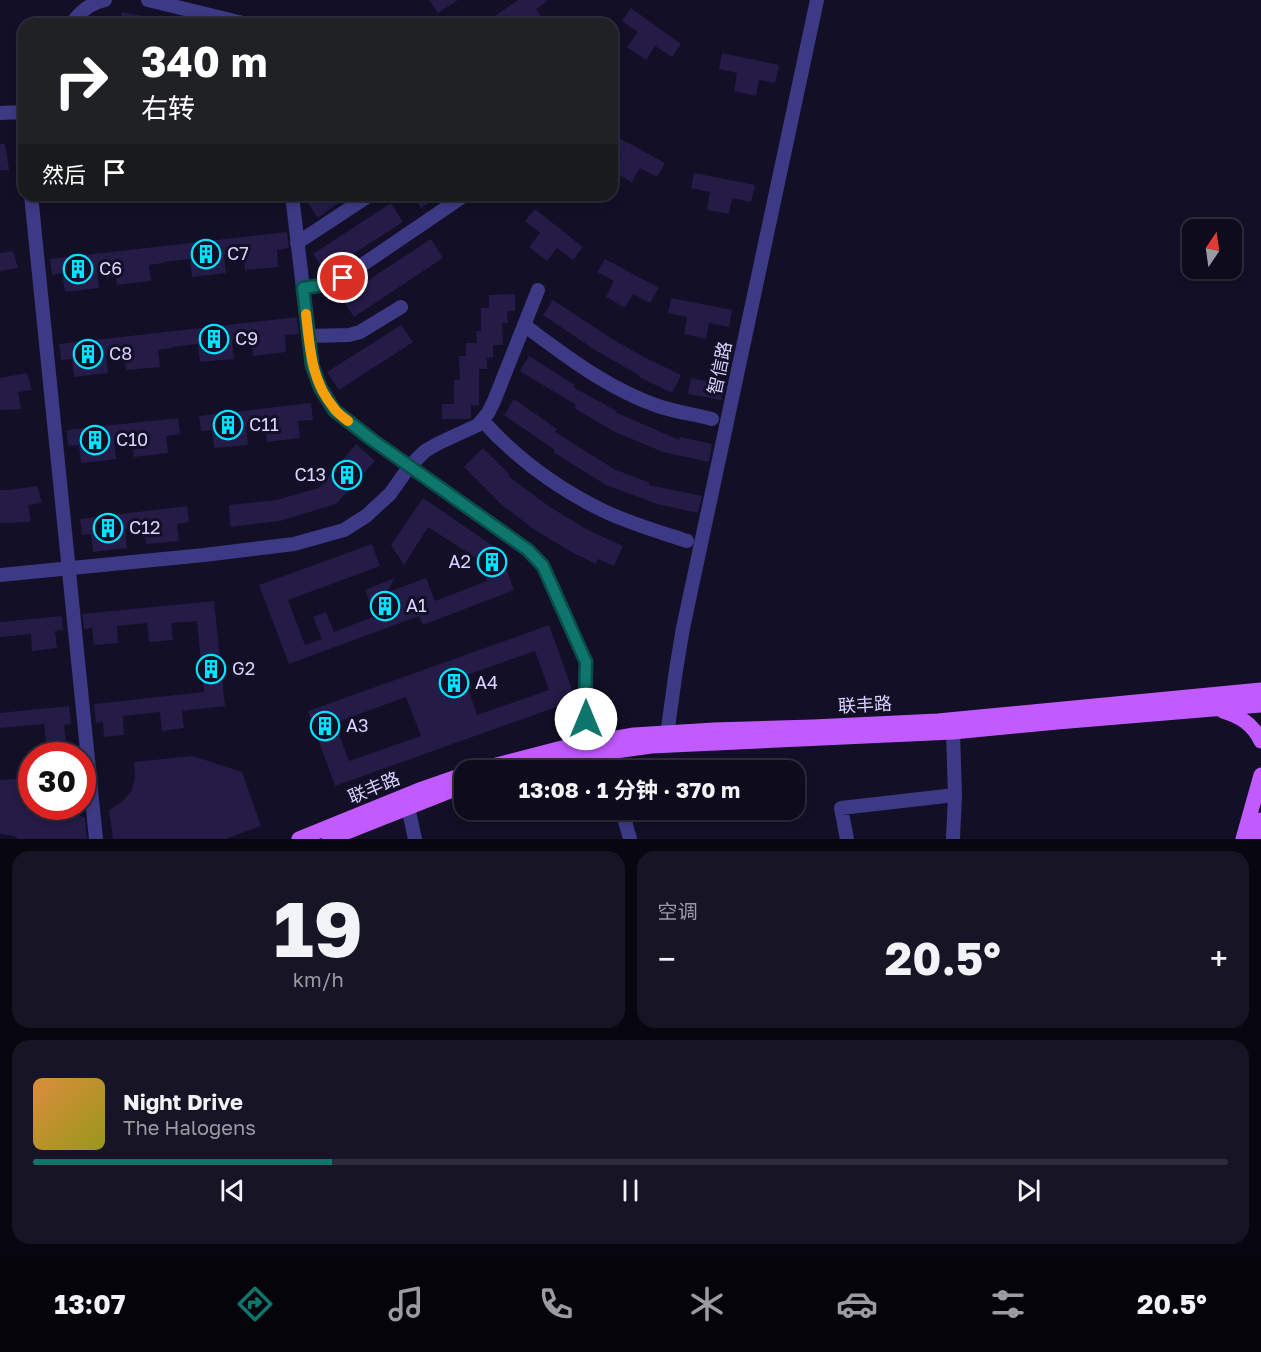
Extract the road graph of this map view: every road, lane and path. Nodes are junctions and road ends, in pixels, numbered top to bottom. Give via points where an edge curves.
1 (105, 0) edge
2 (148, 0) edge
3 (816, 0) edge
4 (823, 0) edge
5 (76, 18) edge
6 (222, 18) edge
7 (0, 113) edge
8 (18, 115) edge
9 (32, 201) edge
10 (293, 201) edge
11 (361, 201) edge
12 (456, 201) edge
13 (297, 243) junction
14 (303, 288) junction
15 (538, 290) dead end
16 (401, 308) dead end
17 (524, 325) junction
18 (309, 336) junction
19 (712, 419) dead end
20 (482, 420) junction
21 (409, 467) junction
22 (687, 541) dead end
23 (68, 568) junction
24 (0, 575) edge
25 (1259, 690) edge
26 (1261, 705) edge
27 (1208, 709) junction
28 (953, 732) junction
29 (670, 739) junction
30 (1261, 741) edge
31 (591, 742) junction
32 (608, 751) junction
33 (513, 760) edge
34 (558, 760) edge
35 (610, 760) edge
36 (1261, 775) edge
37 (454, 778) edge
38 (454, 789) edge
39 (955, 795) junction
40 (408, 807) junction
41 (625, 820) edge
42 (1261, 820) edge
43 (96, 839) edge
44 (299, 839) edge
45 (329, 839) edge
46 (415, 839) edge
47 (630, 839) edge
48 (847, 839) edge
49 (953, 839) edge
50 (1244, 839) edge
51 (1256, 839) edge

1 - 5 street
2 - 6 street
3 - 29 street, 智信路 via 683,628
4 - 29 street, 智信路 via 689,630
7 - 8 street
9 - 23 street
10 - 13 street
11 - 13 street
12 - 14 street via 343,278
13 - 14 street
14 - 18 street
15 - 17 street
16 - 18 street via 360,332
17 - 19 street via 618,389 659,406
17 - 20 street via 494,401
18 - 21 street via 312,365 334,410
20 - 21 street via 425,451
20 - 22 street via 529,465 568,492 606,512
21 - 23 street via 390,494 344,530 294,544
21 - 31 street via 528,550 543,566 586,662 585,705
23 - 24 street
23 - 43 street
25 - 29 main road, 联丰路 via 938,721
26 - 27 main road, 联丰路
27 - 28 main road, 联丰路
27 - 30 main road via 1237,716
28 - 29 main road, 联丰路
28 - 39 street
29 - 31 main road, 联丰路 via 634,735
29 - 32 main road, 联丰路
31 - 33 main road, 联丰路
32 - 34 main road, 联丰路
32 - 35 street
36 - 50 main road
37 - 44 main road, 联丰路
38 - 40 main road, 联丰路
39 - 48 street via 841,808
39 - 49 street
40 - 45 main road, 联丰路
40 - 46 street
41 - 47 street
42 - 51 main road

